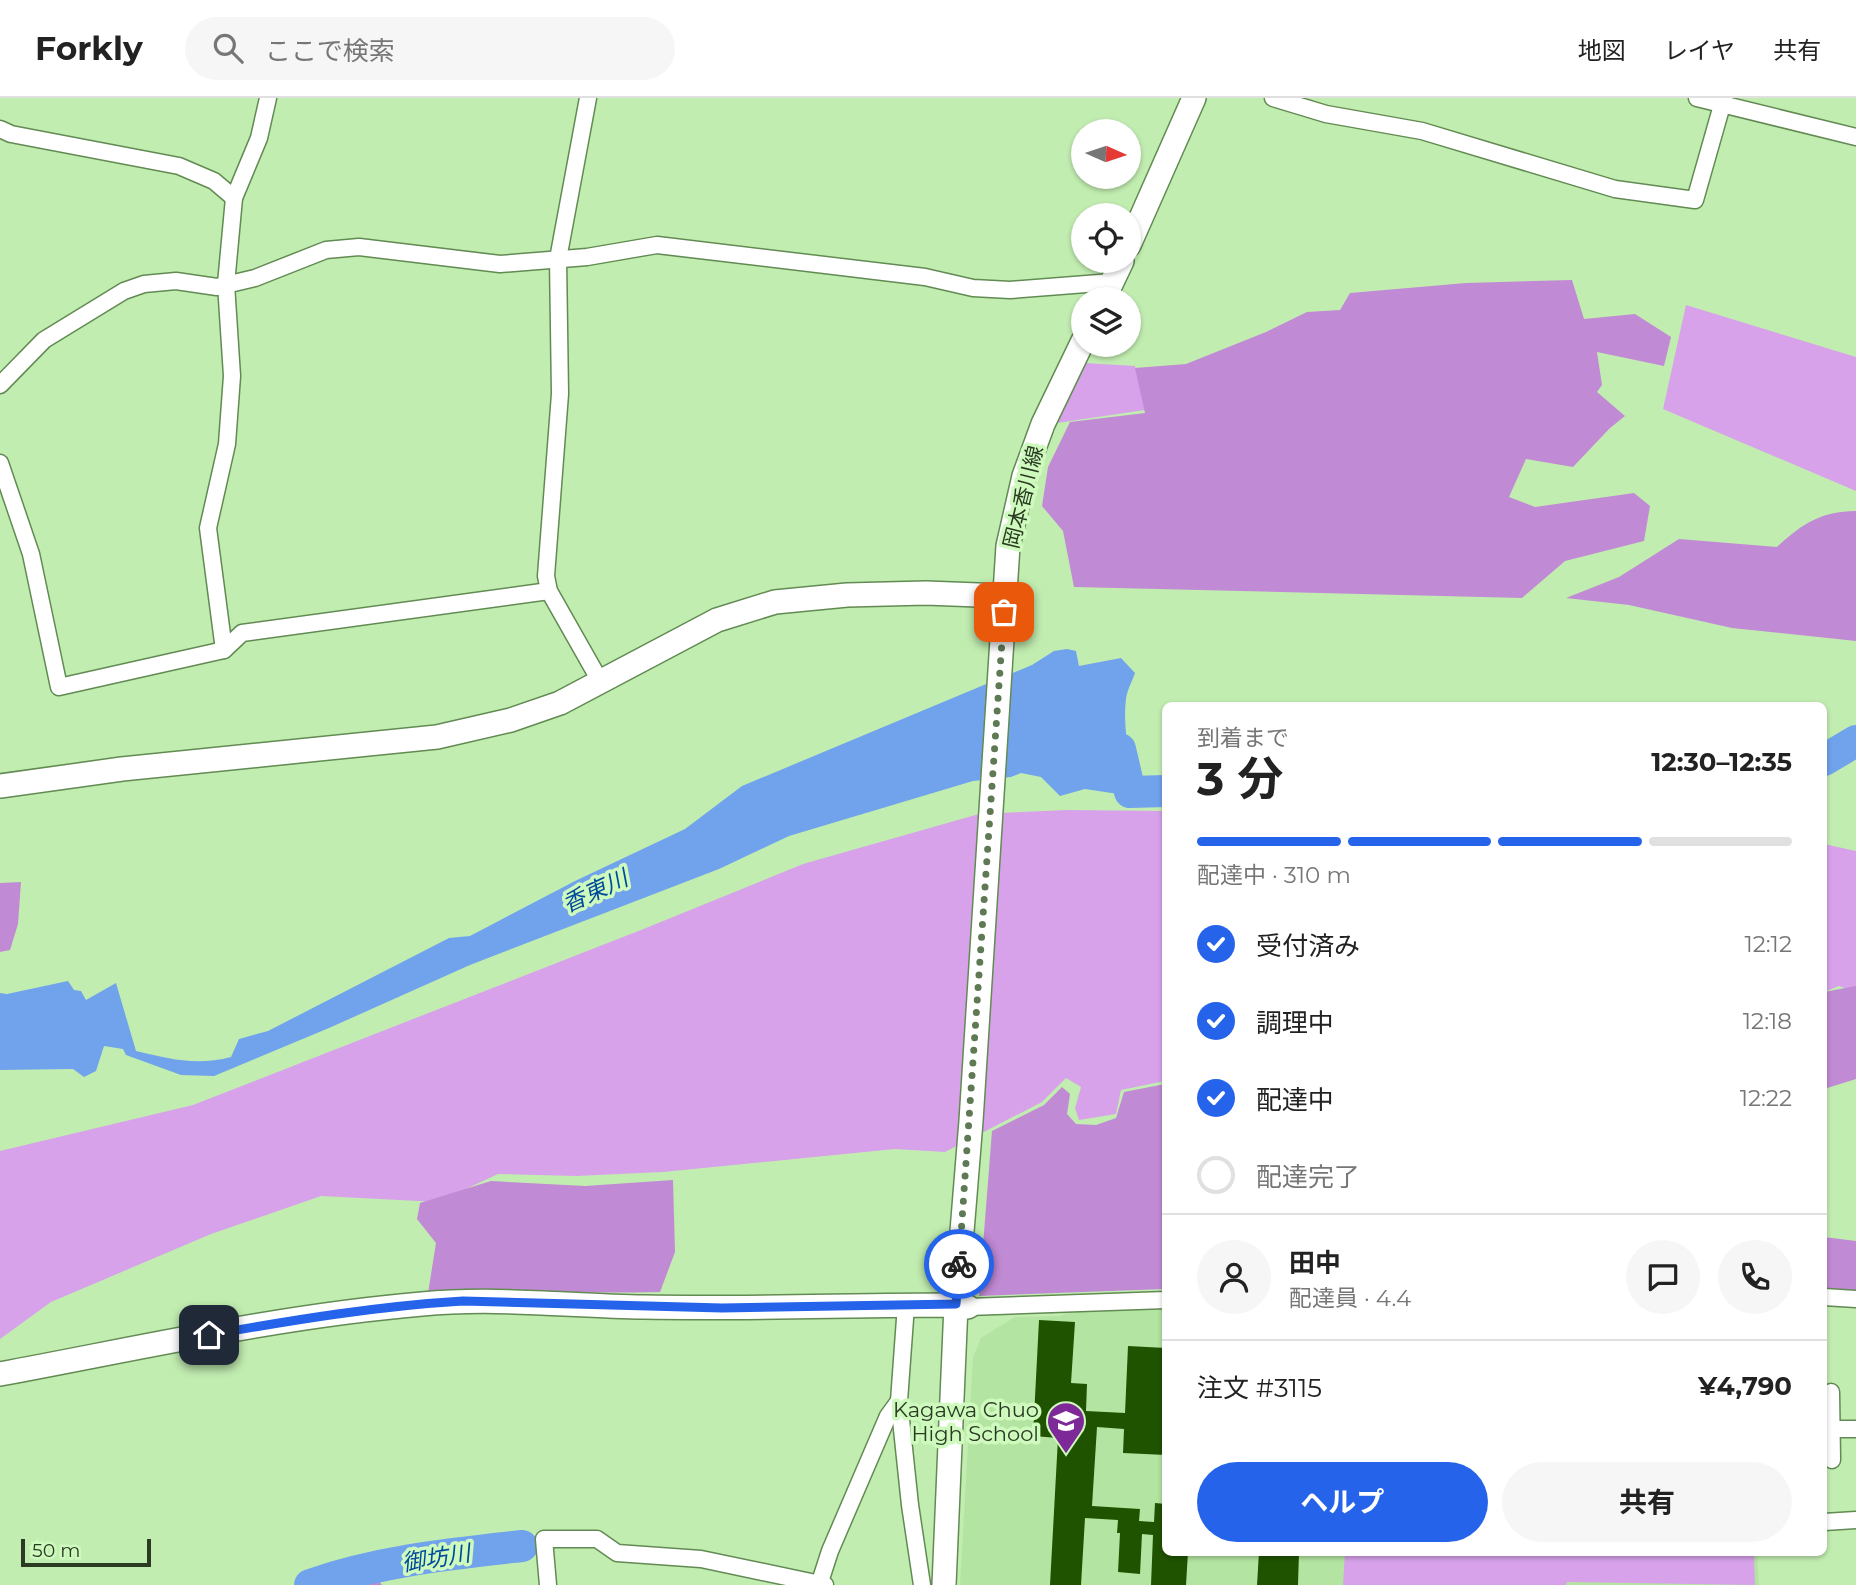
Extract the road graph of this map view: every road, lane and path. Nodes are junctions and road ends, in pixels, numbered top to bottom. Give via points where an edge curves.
1 (268, 98) edge
2 (588, 98) edge
3 (1194, 98) edge
4 (1273, 98) edge
5 (1697, 98) edge
6 (1723, 101) edge
7 (0, 129) edge
8 (1856, 137) edge
9 (234, 198) junction
10 (1141, 218) edge
11 (558, 259) junction
12 (226, 284) junction
13 (1071, 291) edge
14 (1075, 357) edge
15 (0, 385) edge
16 (0, 463) edge
17 (549, 591) junction
18 (1004, 596) junction
19 (224, 650) junction
20 (600, 681) junction
21 (0, 786) edge
22 (1827, 1297) edge
23 (1856, 1299) edge
24 (1162, 1300) edge
25 (906, 1305) junction
26 (962, 1306) junction
27 (0, 1374) edge
28 (1831, 1392) dead end
29 (900, 1401) junction
30 (1832, 1429) junction
31 (1856, 1429) edge
32 (1832, 1460) dead end
33 (1856, 1520) edge
34 (1827, 1522) edge
35 (821, 1584) edge
36 (548, 1585) edge
37 (922, 1585) edge
38 (944, 1585) edge

1 - 9 street via 259,138
2 - 11 street
3 - 10 main road
4 - 6 street via 1326,114 1422,131 1615,189 1695,200
5 - 6 street
6 - 8 street
7 - 9 street via 179,166 214,181
9 - 12 street
11 - 12 street via 500,264 359,247 326,250 255,278
11 - 13 street via 657,245 925,277 973,288
11 - 17 street via 560,394 546,576
12 - 15 street via 217,288 176,281 124,291 44,340
12 - 19 street via 232,376 227,444 208,528
14 - 18 main road, 岡本香川線 via 1024,477 1008,546
16 - 19 street via 31,554 59,687
17 - 19 street via 243,633
17 - 20 street
18 - 20 main road via 847,595 775,602 717,620
18 - 26 main road, 岡本香川線
20 - 21 main road via 560,703 511,720 437,737
22 - 23 street
24 - 26 street
25 - 26 main road
25 - 27 main road via 420,1304 275,1323
25 - 29 street
26 - 38 main road, 岡本香川線
28 - 30 street
29 - 35 street via 888,1416 830,1551
29 - 37 street
30 - 31 street
30 - 32 street
33 - 34 street
35 - 36 street via 701,1559 617,1553 597,1539 544,1539

